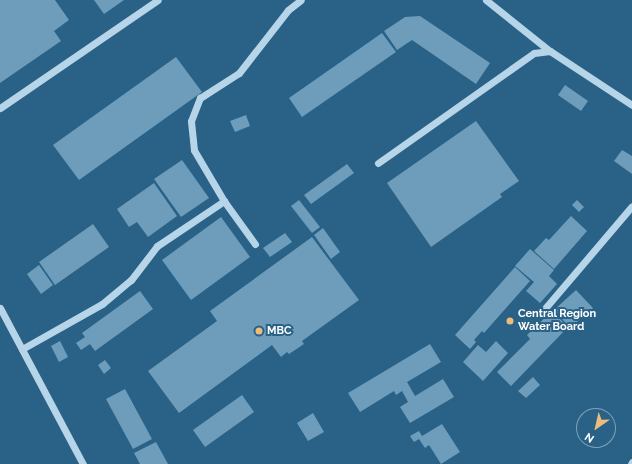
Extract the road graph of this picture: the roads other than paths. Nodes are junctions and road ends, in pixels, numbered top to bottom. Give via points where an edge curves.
1 (158, 0) edge
2 (301, 0) edge
3 (486, 0) edge
4 (550, 51) junction
5 (632, 105) edge
6 (0, 108) edge
7 (378, 163) dead end
8 (224, 201) junction
9 (632, 206) edge
10 (255, 244) dead end
11 (0, 308) edge
12 (541, 313) dead end
13 (22, 349) junction
14 (83, 464) edge

1 - 6 street
2 - 8 street via 288,10 239,73 200,98 191,121 194,150
3 - 4 street
4 - 5 street
4 - 7 street via 534,53
8 - 10 street
8 - 13 street via 156,246 132,280 102,304
9 - 12 street
11 - 13 street
13 - 14 street

